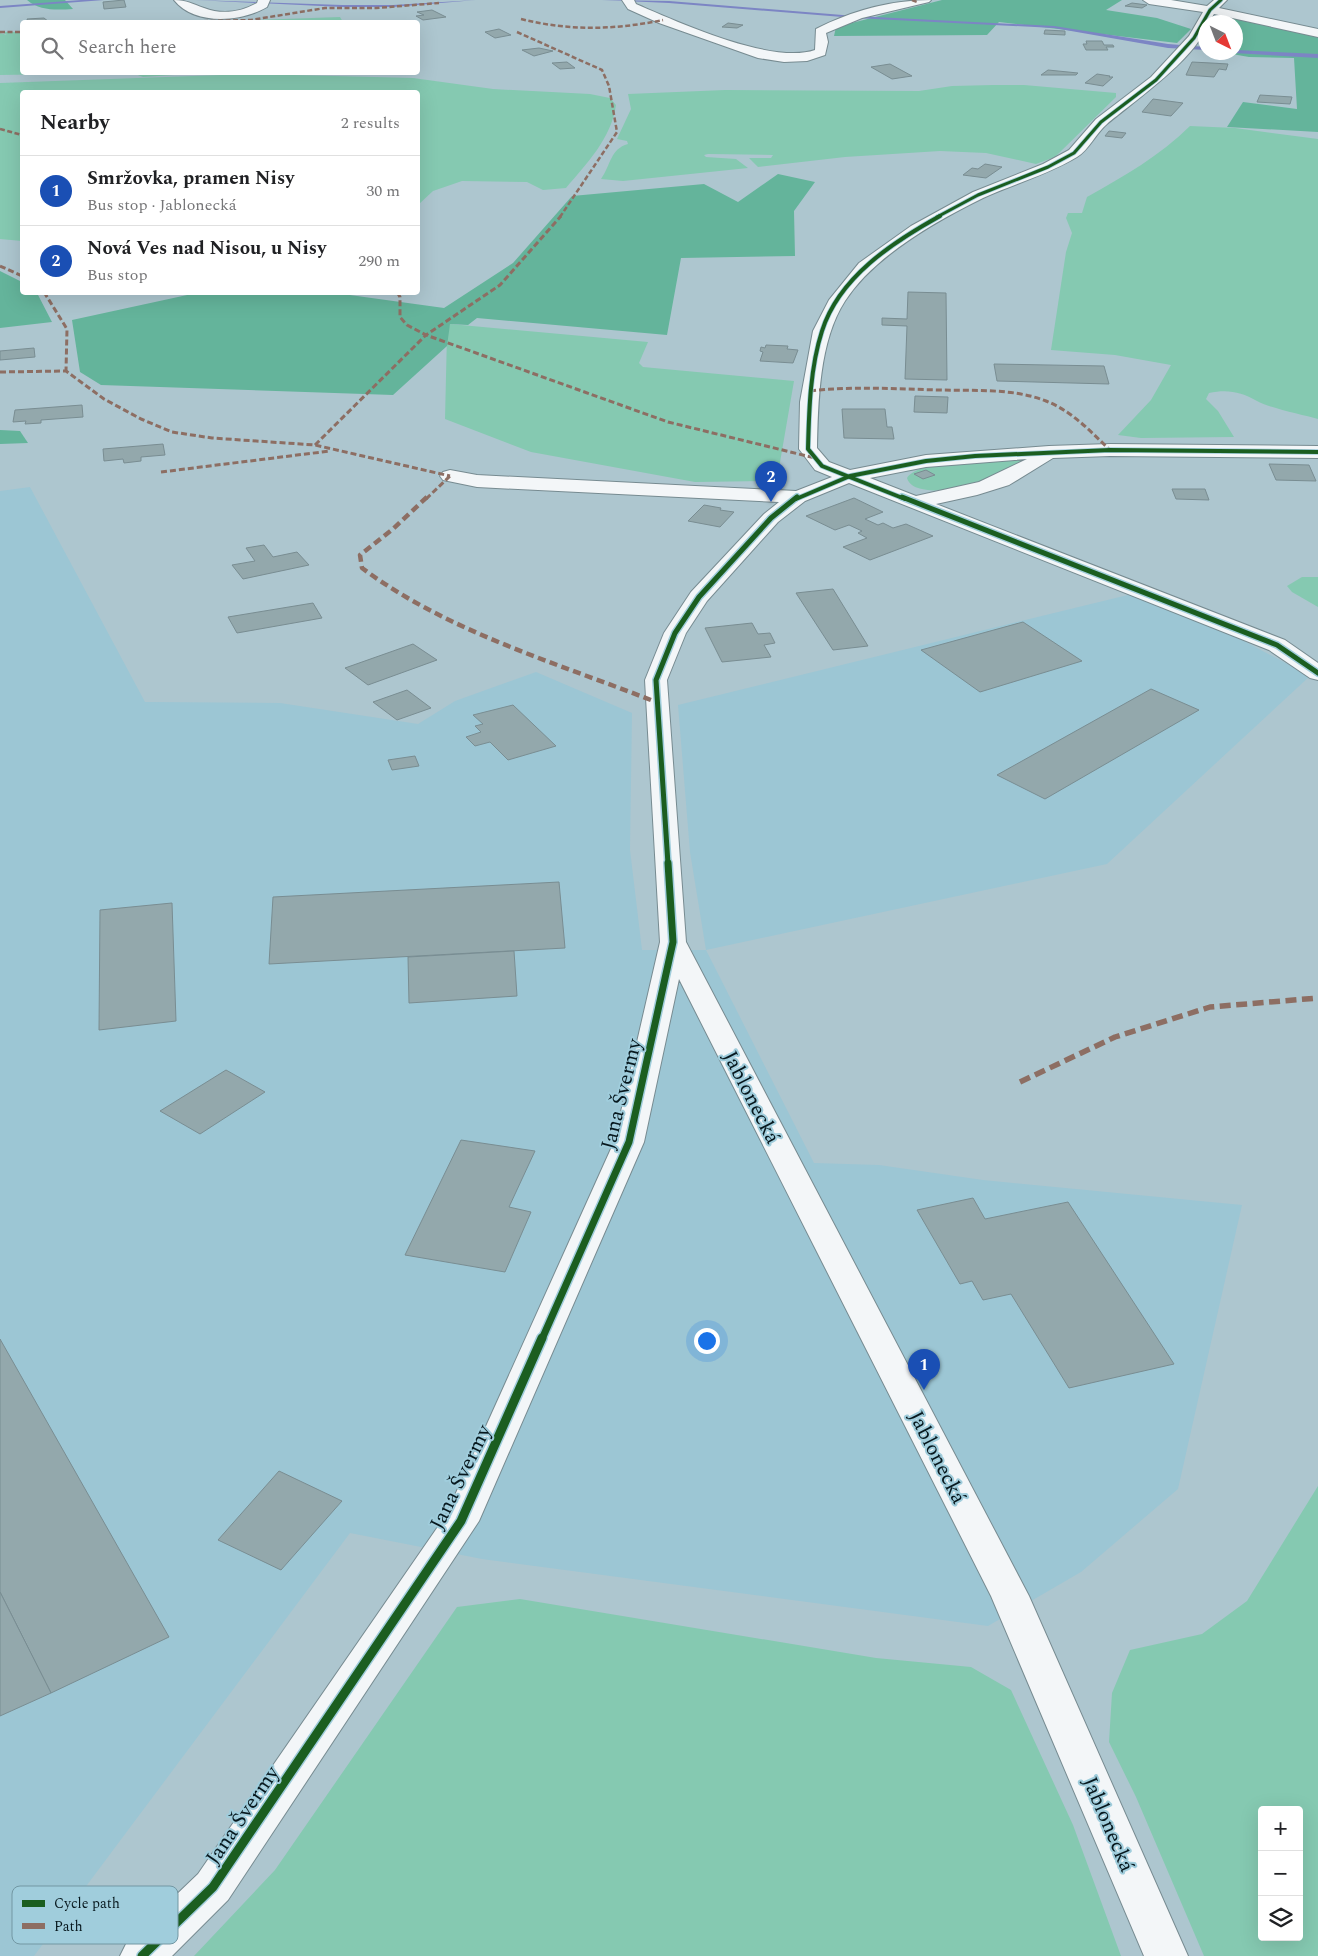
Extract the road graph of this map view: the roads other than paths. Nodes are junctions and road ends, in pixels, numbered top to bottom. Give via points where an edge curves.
1 (180, 0) edge
2 (264, 0) edge
3 (628, 0) edge
4 (925, 0) edge
5 (1149, 0) edge
6 (1216, 5) edge
7 (1318, 34) edge
8 (1048, 452) junction
9 (1318, 452) edge
10 (450, 476) dead end
11 (850, 476) junction
12 (798, 497) junction
13 (916, 502) junction
14 (1318, 673) edge
15 (673, 942) junction
16 (178, 1921) edge
17 (154, 1944) edge
18 (142, 1956) edge
19 (1166, 1956) edge

1 - 2 street via 190,8 221,15 257,10
3 - 4 street via 632,6 663,20 762,55 784,58 807,57 820,52 820,32 831,25
5 - 6 street
6 - 7 street
6 - 11 street via 1194,38 1156,80 1101,122 1074,153 978,195 916,229 865,266 837,300 822,331 810,390 808,449 822,466
8 - 9 street
8 - 11 street via 926,460
8 - 13 street via 1028,469 999,483
10 - 12 street via 477,481
11 - 12 street
11 - 13 street
12 - 15 street via 771,518 699,597 674,633 656,680
13 - 14 street via 1277,645
15 - 16 street, Jana Švermy via 630,1142 461,1521 213,1887
15 - 19 street, Jablonecká via 1010,1596
17 - 18 street, Jana Švermy

